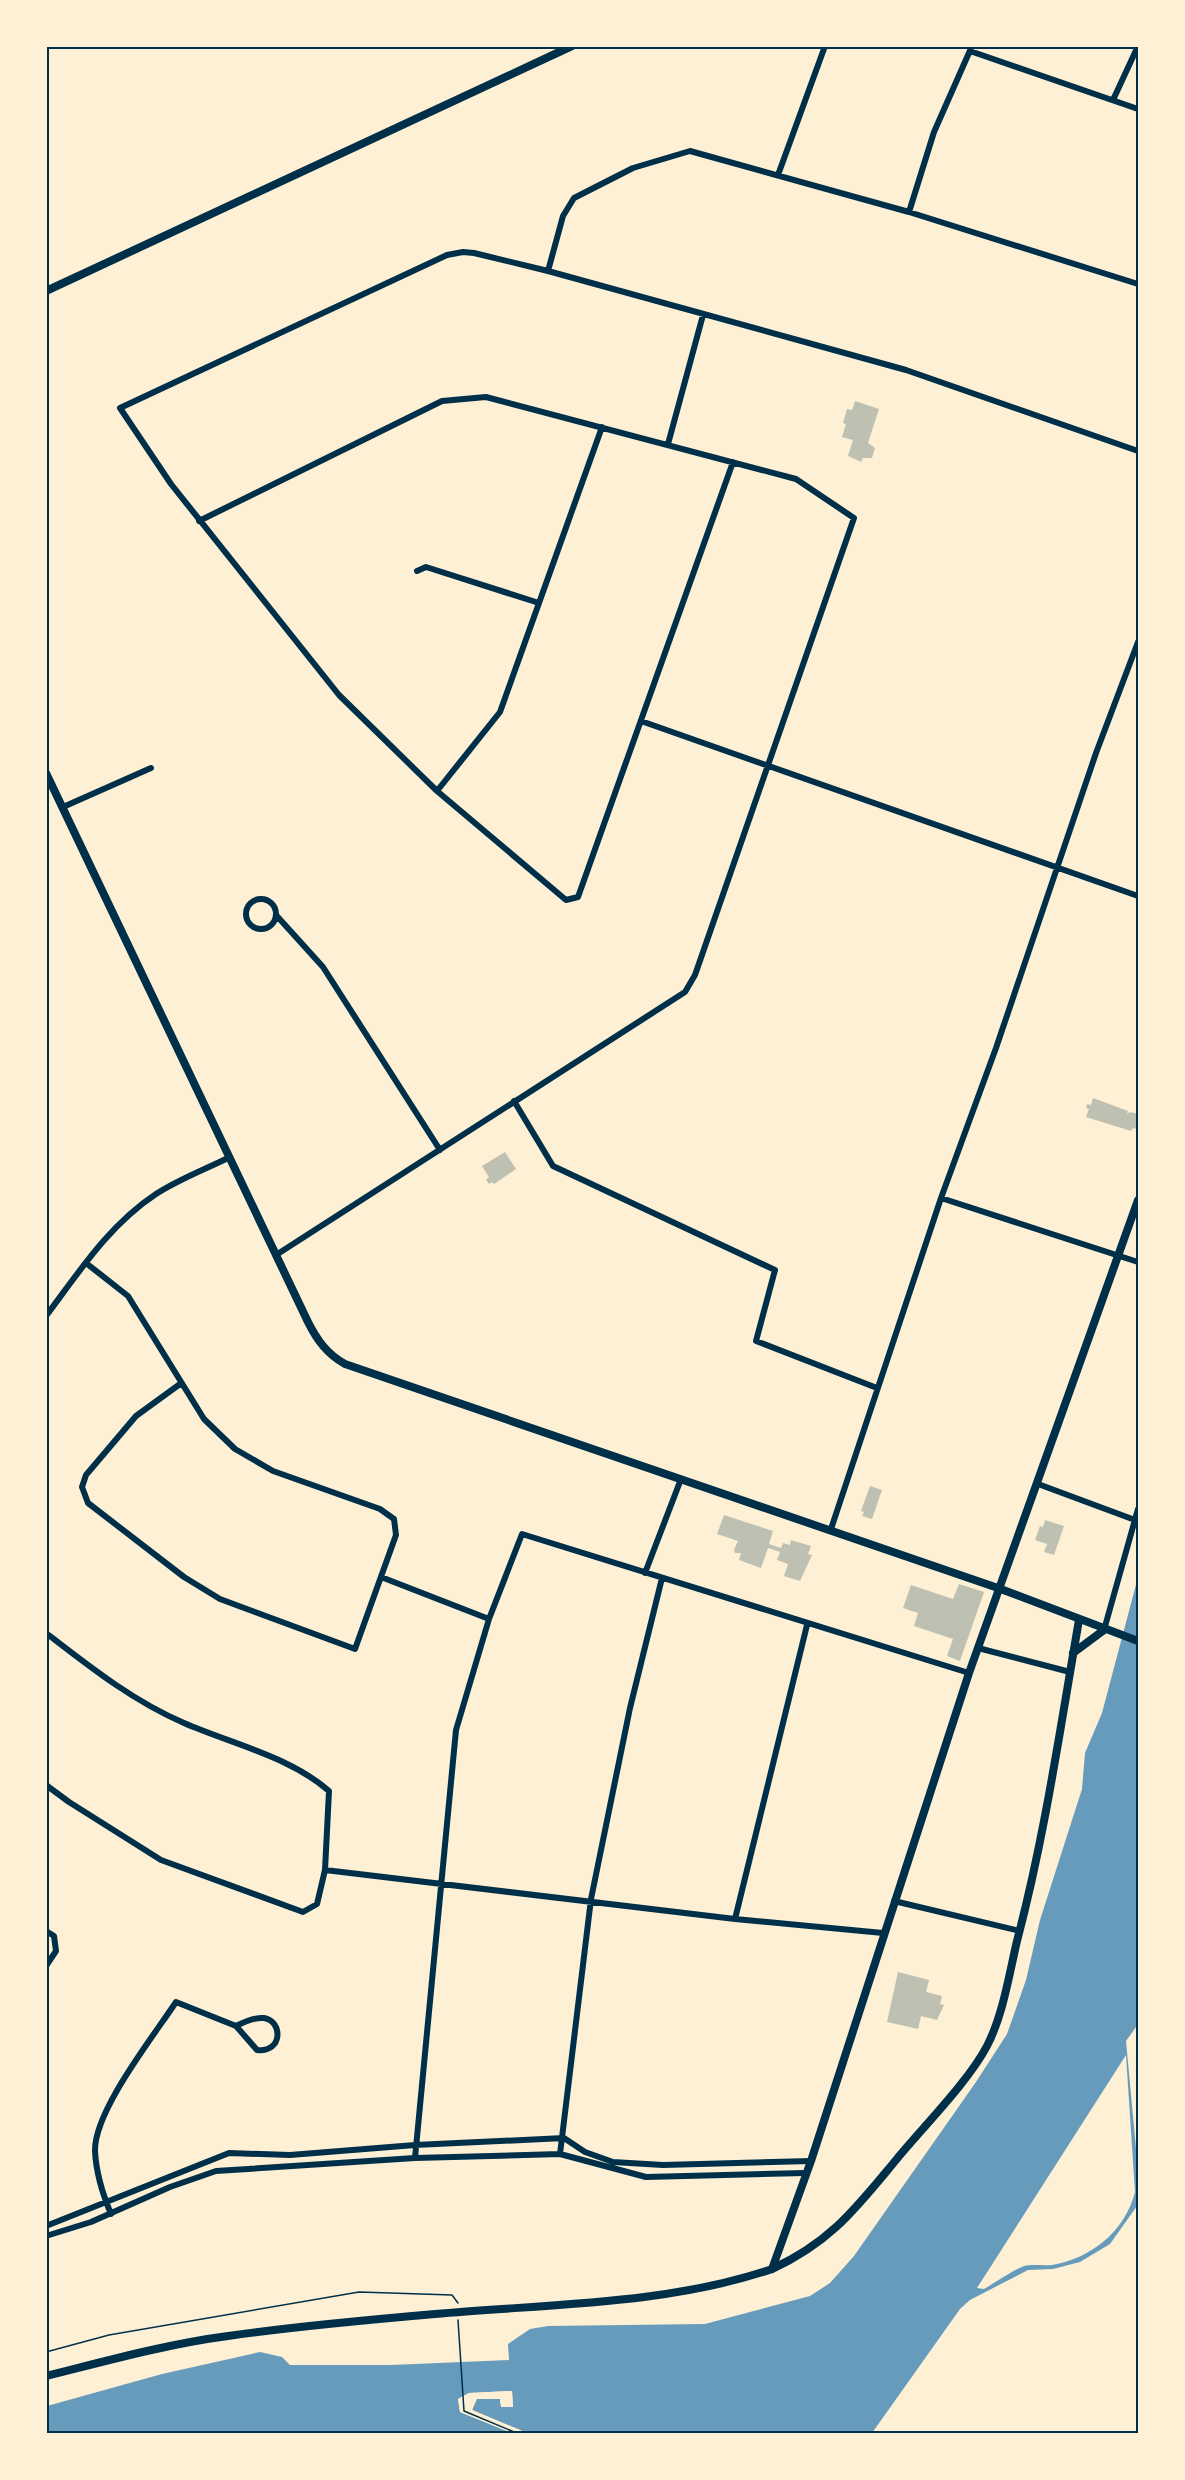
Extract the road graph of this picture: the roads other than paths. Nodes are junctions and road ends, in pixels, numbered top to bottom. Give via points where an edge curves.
1 (572, 46) edge
2 (825, 46) edge
3 (1138, 46) edge
4 (971, 49) edge
5 (1113, 100) junction
6 (1138, 109) edge
7 (778, 175) junction
8 (909, 212) junction
9 (548, 271) junction
10 (1138, 284) edge
11 (46, 291) edge
12 (703, 315) junction
13 (602, 426) junction
14 (668, 444) junction
15 (1138, 451) edge
16 (733, 462) junction
17 (199, 521) junction
18 (417, 571) dead end
19 (539, 603) junction
20 (1138, 642) edge
21 (641, 721) junction
22 (768, 766) junction
23 (152, 768) dead end
24 (46, 773) edge
25 (437, 791) junction
26 (63, 807) junction
27 (1056, 867) junction
28 (1138, 896) edge
29 (276, 915) junction
30 (514, 1101) junction
31 (440, 1150) junction
32 (230, 1158) junction
33 (941, 1198) junction
34 (1138, 1200) edge
35 (276, 1254) junction
36 (1119, 1256) junction
37 (1138, 1262) edge
38 (86, 1263) junction
39 (46, 1316) edge
40 (180, 1384) junction
41 (877, 1388) junction
42 (681, 1479) junction
43 (1038, 1484) junction
44 (1138, 1509) edge
45 (1135, 1520) junction
46 (831, 1528) junction
47 (645, 1573) junction
48 (381, 1577) junction
49 (662, 1578) junction
50 (998, 1588) junction
51 (489, 1619) junction
52 (1079, 1620) junction
53 (807, 1625) junction
54 (1106, 1631) junction
55 (46, 1633) edge
56 (1138, 1641) edge
57 (978, 1648) junction
58 (1073, 1653) junction
59 (1070, 1672) junction
60 (969, 1674) junction
61 (46, 1785) edge
62 (325, 1870) junction
63 (441, 1882) junction
64 (591, 1899) junction
65 (894, 1901) junction
66 (735, 1919) junction
67 (1020, 1931) junction
68 (46, 1932) edge
69 (883, 1933) junction
70 (46, 1966) edge
71 (236, 2025) junction
72 (564, 2138) junction
73 (415, 2145) junction
74 (560, 2154) junction
75 (415, 2158) junction
76 (811, 2161) junction
77 (805, 2173) junction
78 (106, 2202) junction
79 (111, 2214) junction
80 (46, 2226) edge
81 (46, 2236) edge
82 (772, 2270) junction
83 (46, 2376) edge

1 - 11 street
2 - 7 street
3 - 5 street
4 - 5 street
4 - 8 street via 934,132
5 - 6 street
7 - 8 street
7 - 9 street via 690,151 633,168 574,198 563,216
8 - 10 street
9 - 12 street
9 - 17 street via 474,253 455,253 120,408
12 - 14 street
12 - 15 street via 906,370
13 - 14 street
13 - 17 street via 486,397 442,401
13 - 19 street
14 - 16 street
16 - 21 street
16 - 22 street via 803,482 854,518
17 - 25 street via 331,687
18 - 19 street via 426,567
19 - 25 street via 500,712
20 - 27 street
21 - 22 street
21 - 25 street via 578,897 566,900
22 - 27 street
22 - 30 street via 690,986 679,998
23 - 26 street
24 - 26 street
26 - 32 street
27 - 28 street
27 - 33 street
29 - 29 street via 273,906 261,899 252,902 246,914 249,923 258,929 268,927
29 - 31 street via 323,967
30 - 31 street
30 - 41 street via 553,1166 775,1270 756,1341
31 - 35 street
32 - 35 street
32 - 38 street via 166,1188 146,1202 114,1228
33 - 36 street
33 - 41 street
34 - 36 main road
35 - 42 street via 321,1345 345,1364
36 - 37 street
36 - 43 main road
38 - 39 street
38 - 40 street via 128,1296
40 - 48 street via 214,1430 249,1460 391,1515 396,1535
40 - 48 street via 136,1416 86,1475 82,1488 88,1503 184,1577 220,1599 356,1649
41 - 46 street
42 - 46 street
42 - 47 street
43 - 45 street
43 - 50 main road
44 - 45 street
45 - 54 street
46 - 50 street
47 - 49 street
47 - 51 street via 522,1534
48 - 51 street
49 - 53 street
49 - 64 street via 630,1708
50 - 52 main road
50 - 57 main road
51 - 63 street via 456,1730
52 - 54 main road
52 - 58 street
53 - 60 street
53 - 66 street
54 - 56 main road
54 - 58 main road
55 - 62 street via 136,1700 309,1773 328,1791
57 - 59 street
57 - 60 main road
58 - 59 street
59 - 67 street via 1047,1817
60 - 65 main road
61 - 62 street via 161,1860 303,1912 317,1904
62 - 63 street
63 - 64 street
63 - 73 street
64 - 66 street
64 - 72 street
65 - 67 street
65 - 69 main road
66 - 69 street
67 - 82 street via 997,2019 978,2060 840,2226 800,2256
68 - 70 street via 54,1936 56,1951
69 - 76 main road
71 - 71 street via 257,2050 266,2051 278,2038 270,2021 263,2018
71 - 78 street via 176,2002 103,2115 95,2150
72 - 73 street
72 - 74 street
72 - 76 street via 585,2152 613,2162 663,2165
73 - 75 street
73 - 78 street via 290,2155 229,2152
74 - 75 street
74 - 77 street via 646,2176
75 - 79 street via 216,2171
76 - 77 main road
77 - 82 main road
78 - 79 street
78 - 80 street
79 - 81 street
82 - 83 main road via 745,2279 638,2296 227,2336

